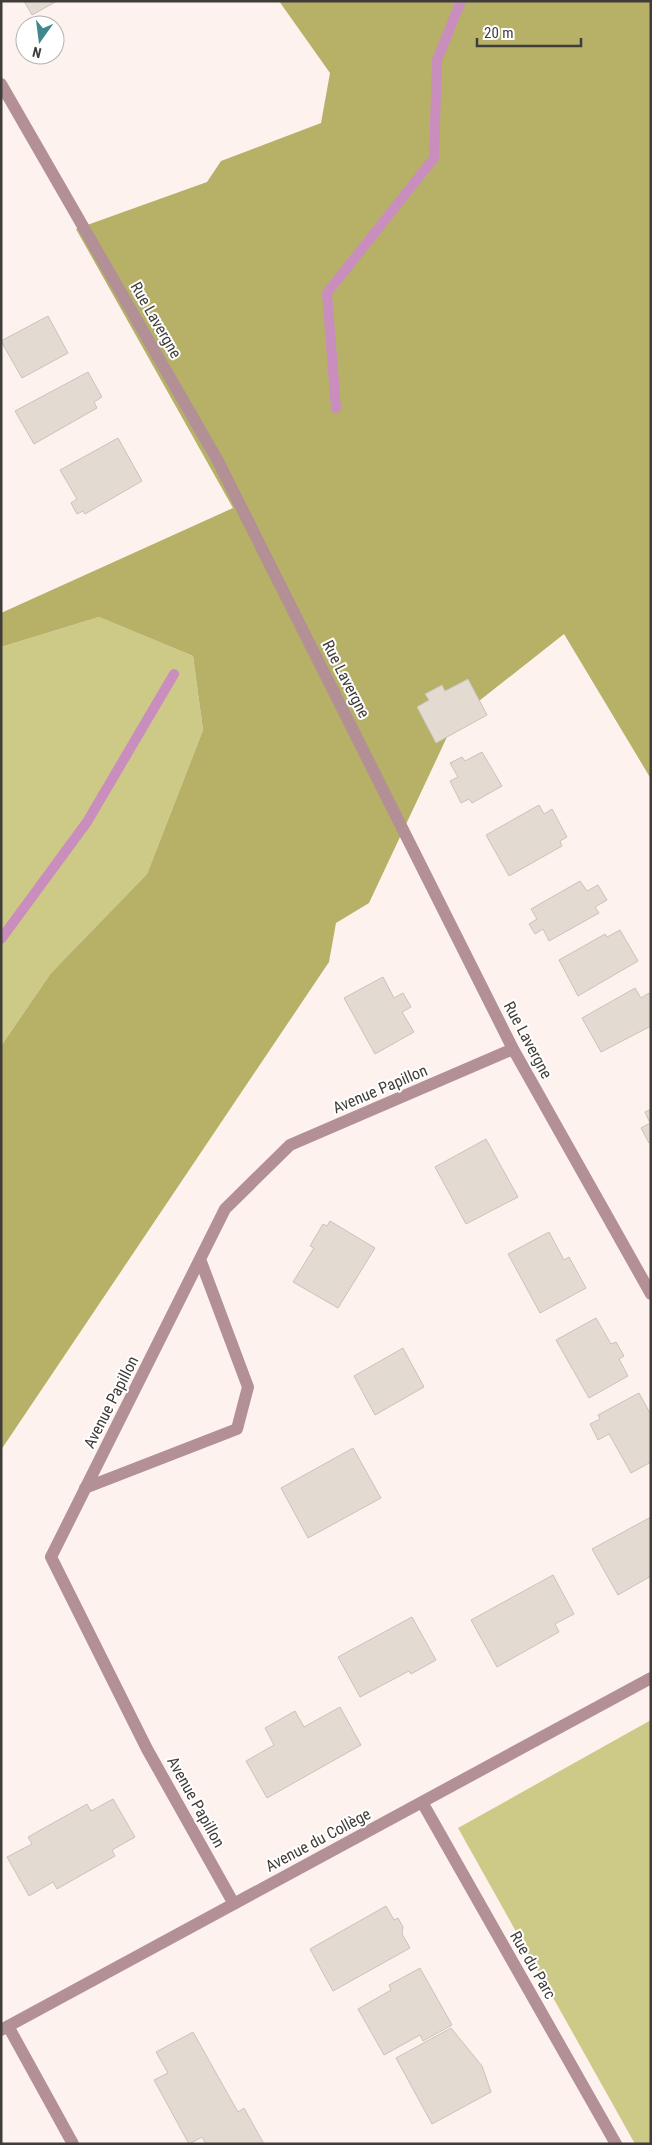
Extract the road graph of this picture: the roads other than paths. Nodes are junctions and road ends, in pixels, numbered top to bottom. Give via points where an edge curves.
1 (1, 84) edge
2 (513, 1049) junction
3 (200, 1259) junction
4 (651, 1294) edge
5 (86, 1488) junction
6 (651, 1678) edge
7 (422, 1802) junction
8 (234, 1904) junction
9 (5, 2028) edge
10 (72, 2144) edge
11 (616, 2144) edge

1 - 2 street, Rue Lavergne via 218,461
2 - 3 street, Avenue Papillon via 290,1145 225,1209
2 - 4 street, Rue Lavergne
3 - 5 street, Avenue Papillon
3 - 5 street via 248,1386 237,1429
5 - 8 street, Avenue Papillon via 51,1557 147,1749
6 - 7 street, Avenue du Collège
7 - 8 street, Avenue du Collège
7 - 11 street, Rue du Parc
8 - 9 street, Avenue du Collège
9 - 10 street

